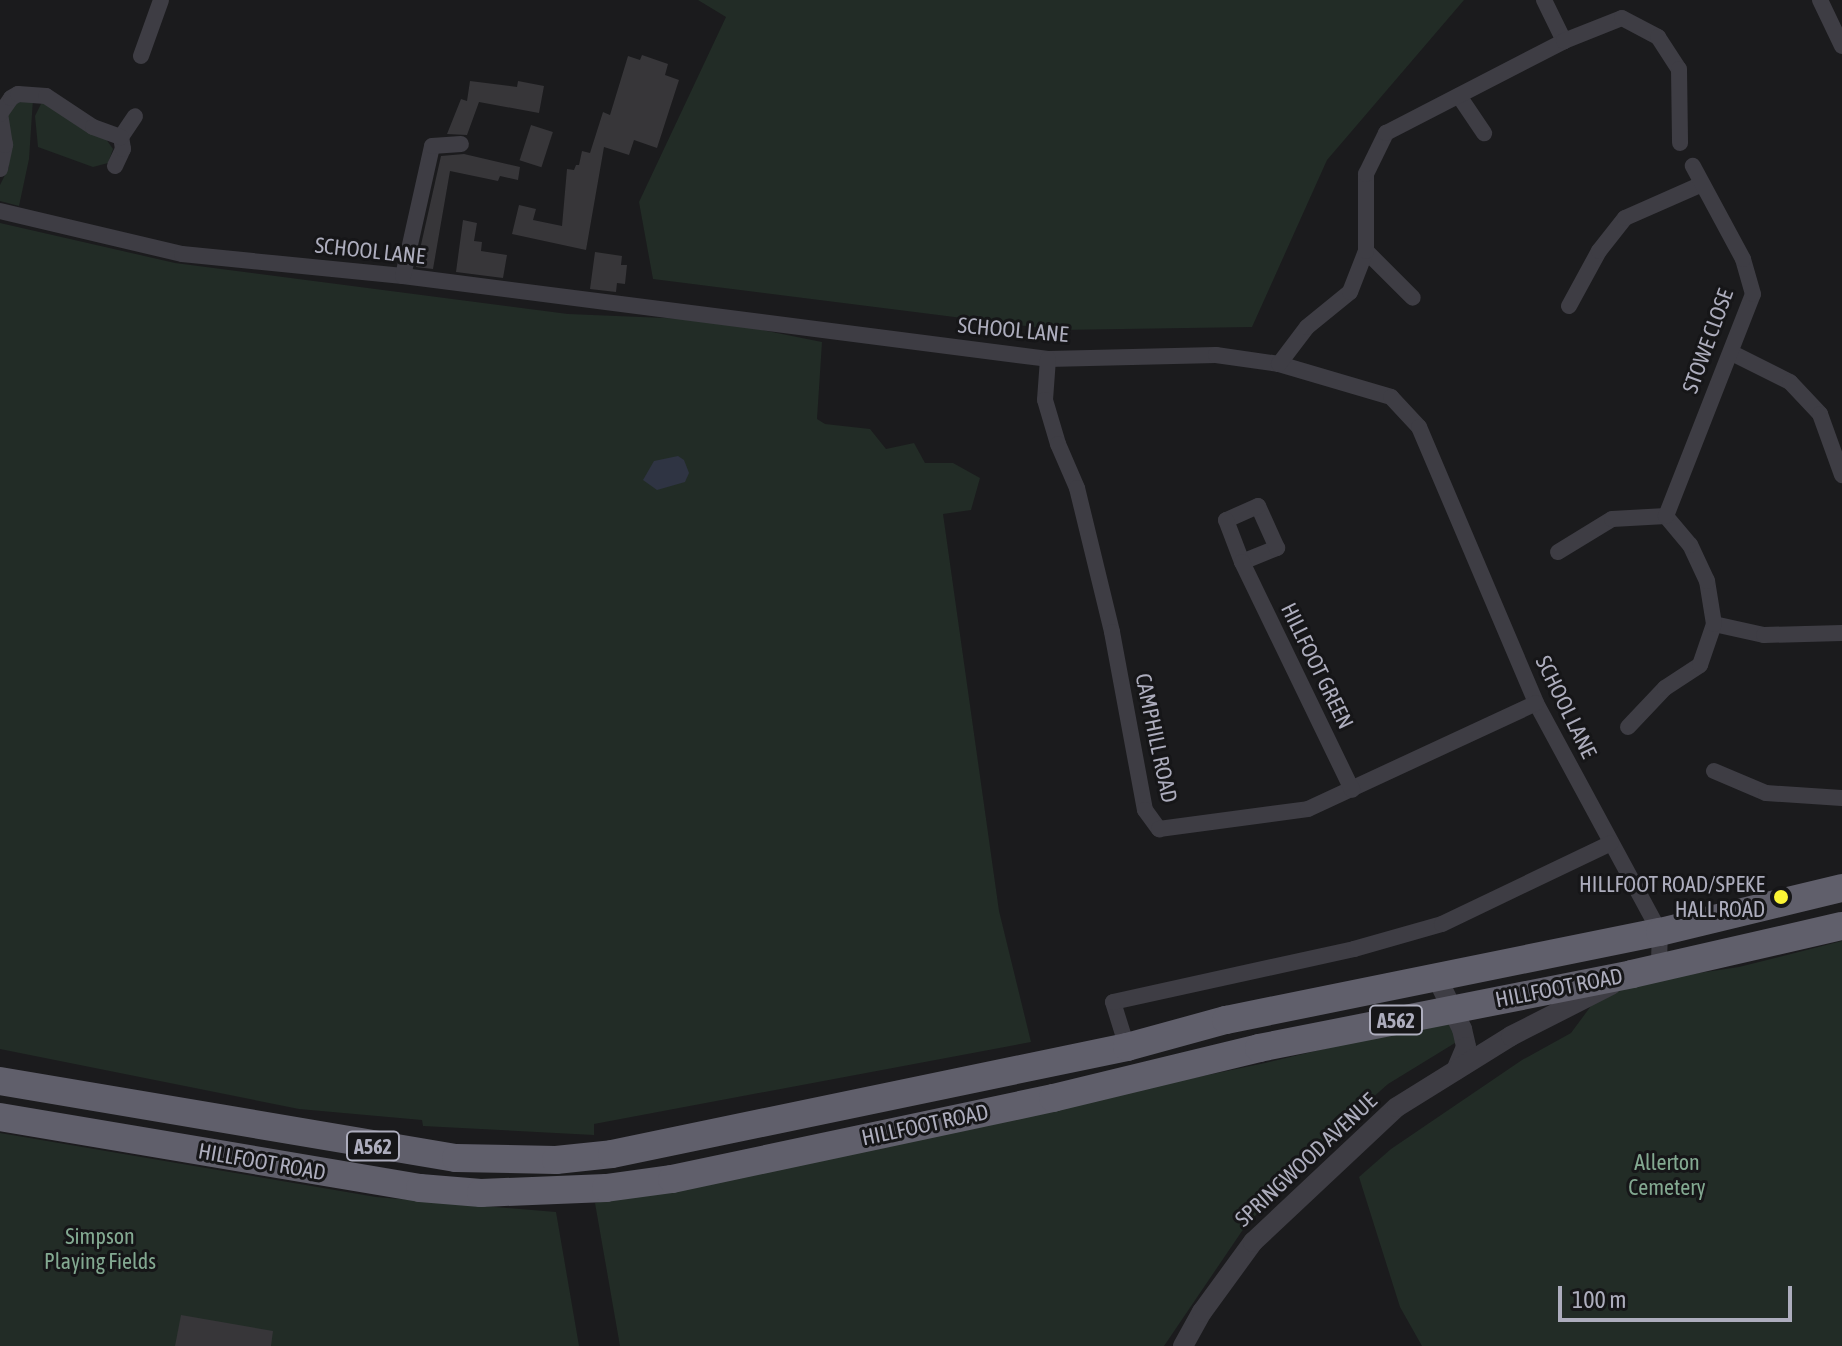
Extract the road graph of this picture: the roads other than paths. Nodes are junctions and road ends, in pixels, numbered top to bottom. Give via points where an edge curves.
1 (161, 0) edge
2 (1544, 0) edge
3 (1820, 0) edge
4 (1564, 41) junction
5 (1842, 46) edge
6 (141, 56) dead end
7 (1459, 96) junction
8 (135, 116) dead end
9 (1484, 133) dead end
10 (121, 137) junction
11 (1680, 143) dead end
12 (461, 144) dead end
13 (115, 166) dead end
14 (1693, 166) dead end
15 (0, 169) edge
16 (1702, 184) junction
17 (0, 211) edge
18 (1366, 251) junction
19 (403, 276) junction
20 (1413, 298) dead end
21 (1569, 306) dead end
22 (1732, 353) junction
23 (1048, 359) junction
24 (1279, 364) junction
25 (1842, 475) edge
26 (1666, 516) junction
27 (1558, 552) dead end
28 (1242, 562) dead end
29 (1714, 624) junction
30 (1842, 633) edge
31 (1536, 703) junction
32 (1628, 727) dead end
33 (1714, 771) dead end
34 (1352, 790) junction
35 (1842, 798) edge
36 (1611, 843) junction
37 (1842, 888) edge
38 (1842, 926) edge
39 (1660, 932) junction
40 (1646, 970) junction
41 (1437, 978) junction
42 (1452, 1009) junction
43 (1127, 1047) junction
44 (1456, 1070) junction
45 (0, 1081) edge
46 (0, 1117) edge
47 (587, 1157) junction
48 (592, 1189) junction
49 (1183, 1346) edge

1 - 6 street
2 - 4 street
3 - 5 street
4 - 7 street
4 - 11 street via 1622,18 1658,37 1679,69
7 - 9 street
7 - 18 street via 1386,133 1366,174
8 - 10 street
10 - 13 street via 123,149
10 - 15 street via 93,127 46,96 18,94 0,114 5,145
12 - 19 street via 432,146
14 - 16 street, STOWE CLOSE
16 - 21 street via 1625,218 1599,251
16 - 22 street, STOWE CLOSE via 1743,259 1753,294
17 - 19 street, SCHOOL LANE via 182,254
18 - 20 street
18 - 24 street via 1350,292 1307,327
19 - 23 street, SCHOOL LANE
22 - 25 street via 1790,382 1820,414
22 - 26 street, STOWE CLOSE
23 - 24 street, SCHOOL LANE via 1216,355
23 - 34 street, CAMPHILL ROAD via 1045,400 1080,503 1112,632 1145,810 1159,829 1308,809
24 - 31 street, SCHOOL LANE via 1391,397 1419,427
26 - 27 street via 1612,519
26 - 29 street via 1690,545 1707,581
28 - 34 street, HILLFOOT GREEN
29 - 30 street via 1764,635
29 - 32 street via 1700,665 1665,688
31 - 34 street, CAMPHILL ROAD
31 - 36 street, SCHOOL LANE
33 - 35 street via 1766,793
36 - 39 street, SCHOOL LANE
36 - 43 street via 1442,924 1354,949 1113,1002
37 - 39 highway, HILLFOOT ROAD / A562
38 - 40 highway, HILLFOOT ROAD / A562
39 - 40 street
39 - 41 highway, HILLFOOT ROAD / A562
40 - 42 highway, HILLFOOT ROAD / A562
40 - 44 street, SPRINGWOOD AVENUE via 1511,1036
41 - 42 street
41 - 43 highway, HILLFOOT ROAD / A562 via 1226,1020
42 - 44 street via 1466,1047
42 - 48 highway, HILLFOOT ROAD / A562 via 672,1179
43 - 47 highway, HILLFOOT ROAD / A562
44 - 49 street, SPRINGWOOD AVENUE via 1397,1107 1253,1242
45 - 47 highway, HILLFOOT ROAD / A562 via 456,1158
46 - 48 highway, HILLFOOT ROAD / A562 via 420,1188 481,1193
47 - 48 street

